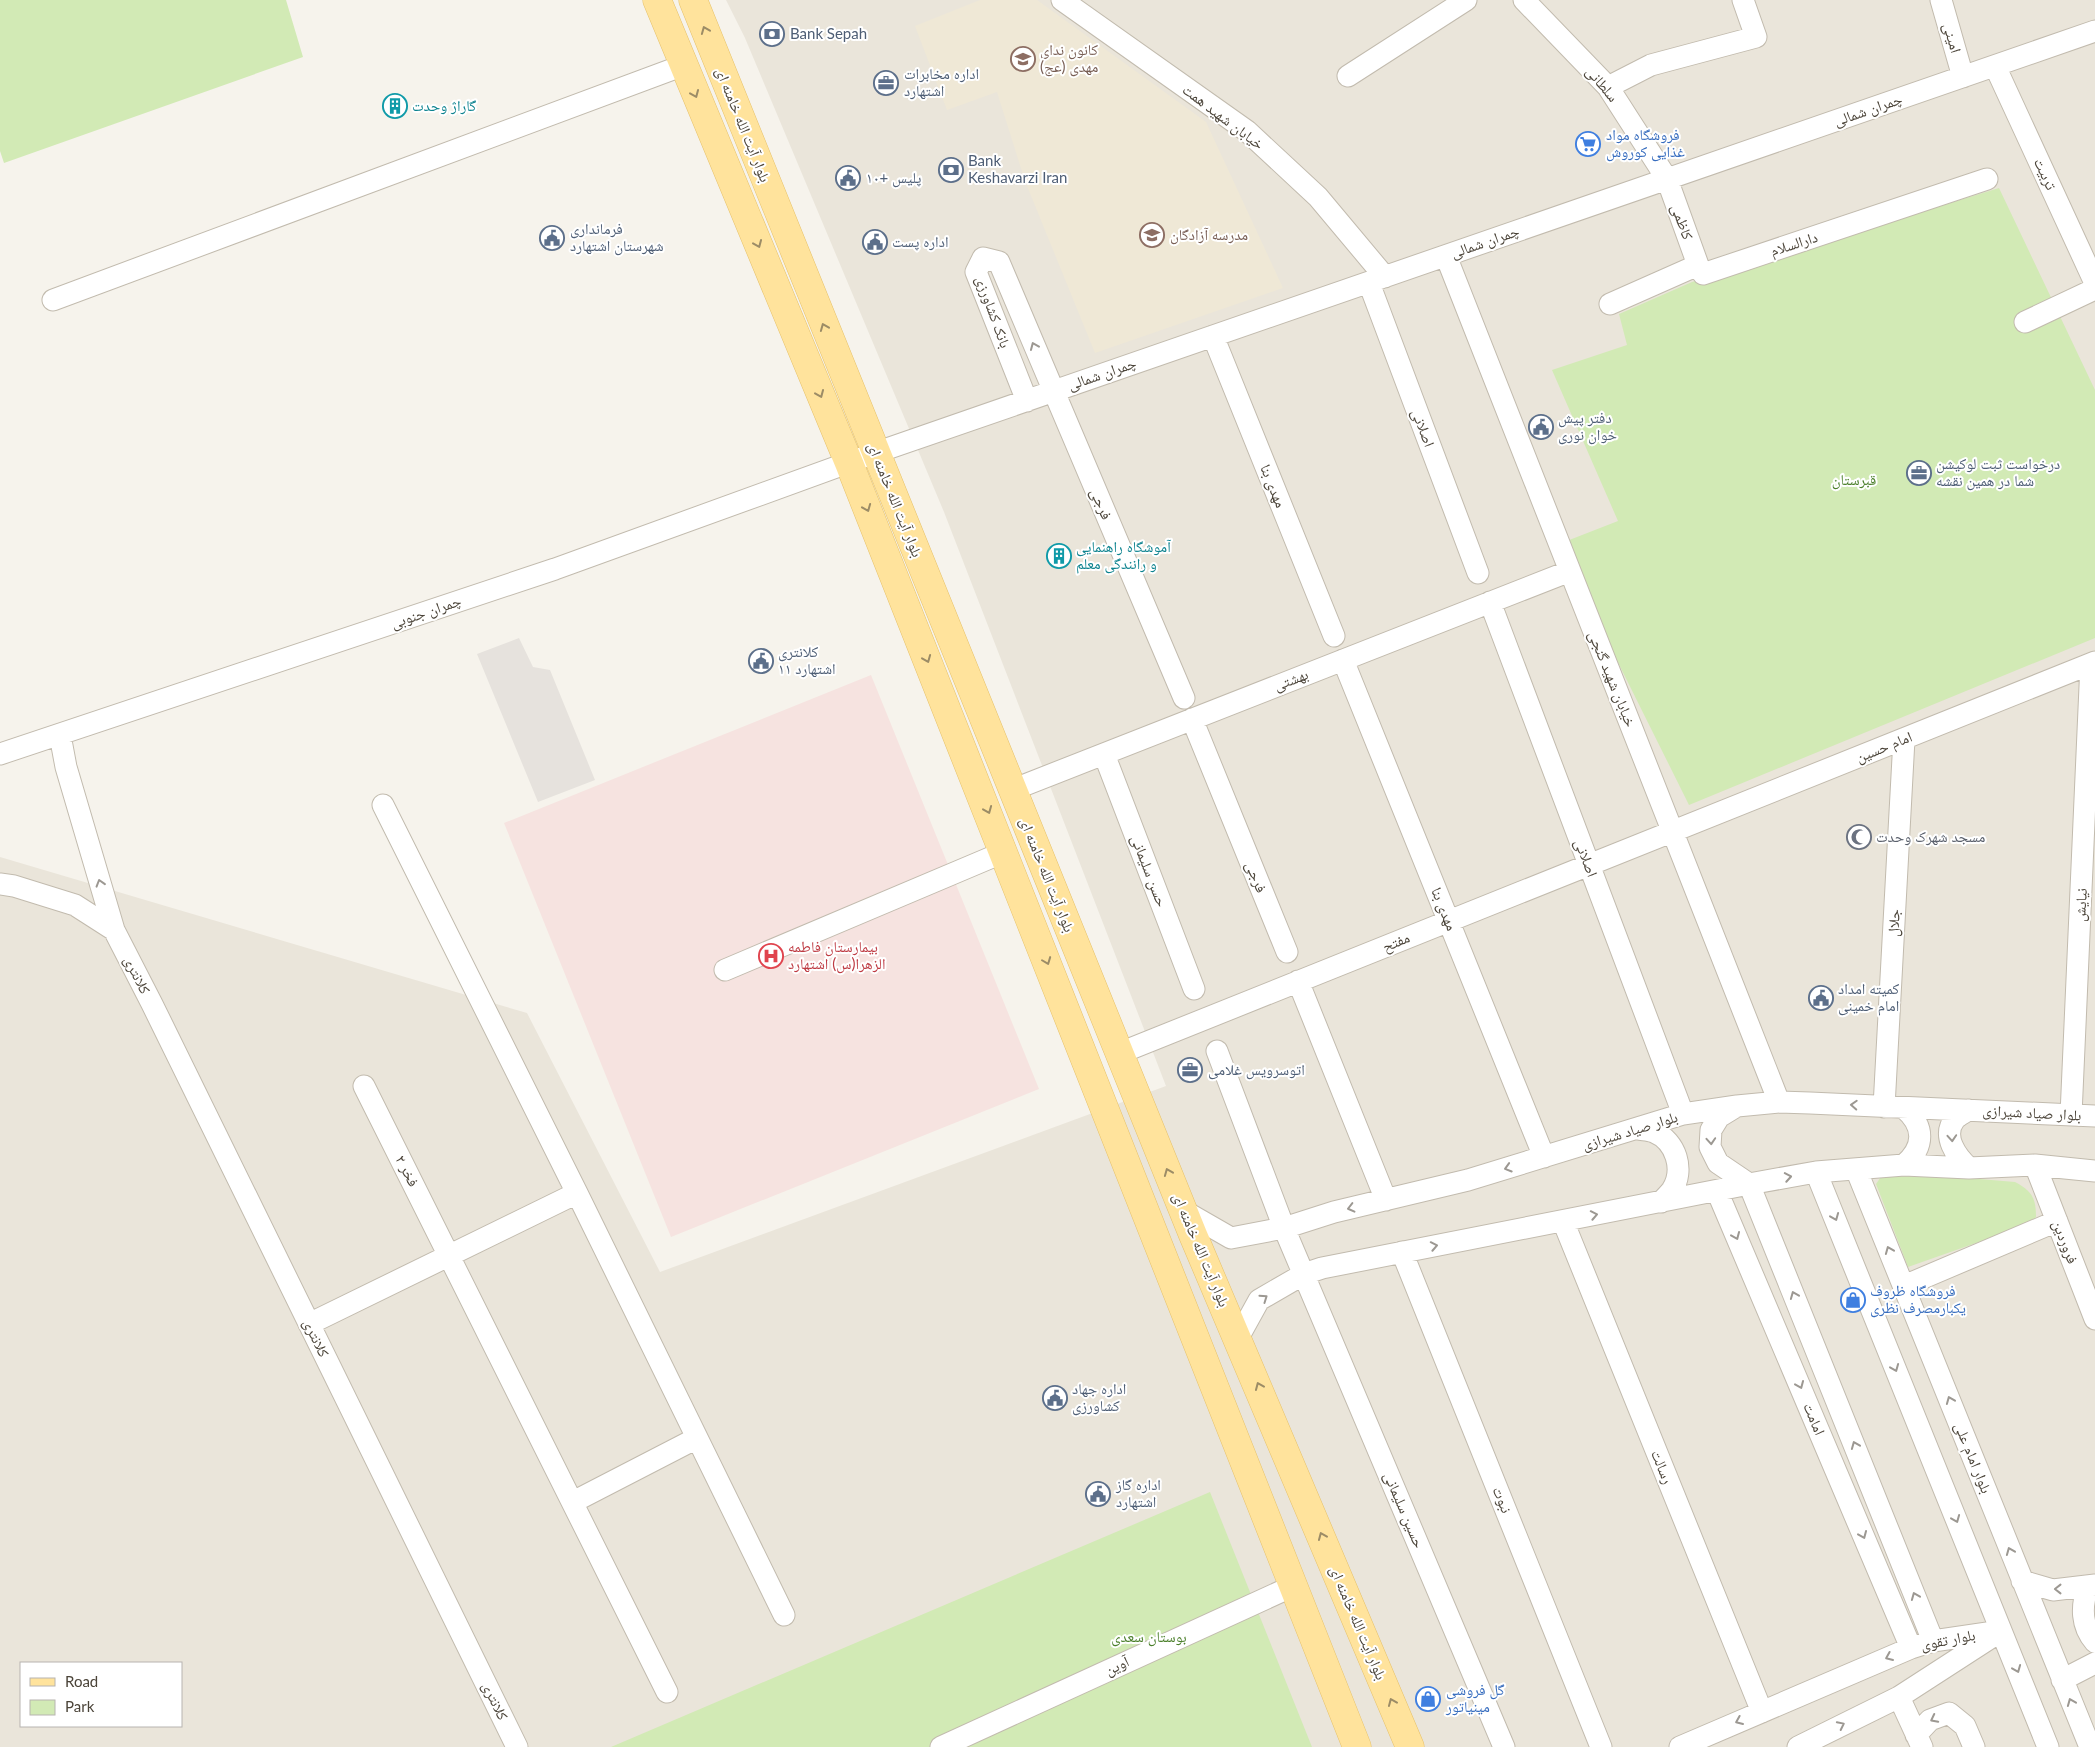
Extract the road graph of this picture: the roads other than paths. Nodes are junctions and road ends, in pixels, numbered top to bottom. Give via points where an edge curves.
1 (657, 0) edge
2 (693, 0) edge
3 (1062, 0) edge
4 (1466, 0) edge
5 (1524, 0) edge
6 (1743, 0) edge
7 (1941, 0) edge
8 (2094, 34) edge
9 (684, 65) junction
10 (1995, 66) junction
11 (1348, 76) dead end
12 (1963, 77) junction
13 (1608, 88) junction
14 (1667, 179) junction
15 (1987, 180) dead end
16 (1446, 256) junction
17 (1698, 265) junction
18 (1377, 280) junction
19 (2095, 283) edge
20 (2095, 289) edge
21 (53, 300) dead end
22 (1610, 304) dead end
23 (2025, 322) dead end
24 (1213, 336) junction
25 (1053, 391) junction
26 (1026, 401) junction
27 (875, 453) junction
28 (849, 463) junction
29 (1570, 570) junction
30 (1478, 573) dead end
31 (1490, 602) junction
32 (1334, 636) dead end
33 (1343, 660) junction
34 (2093, 663) edge
35 (1184, 698) dead end
36 (1192, 719) junction
37 (60, 735) junction
38 (1904, 739) junction
39 (0, 754) edge
40 (1104, 754) junction
41 (1012, 790) junction
42 (383, 805) dead end
43 (1672, 832) junction
44 (1004, 852) junction
45 (1589, 865) junction
46 (0, 884) edge
47 (1449, 921) junction
48 (114, 930) junction
49 (1287, 952) dead end
50 (725, 970) dead end
51 (1298, 981) junction
52 (1194, 989) dead end
53 (1217, 1051) dead end
54 (1120, 1053) junction
55 (364, 1086) dead end
56 (1779, 1102) junction
57 (1737, 1106) junction
58 (1894, 1108) junction
59 (1968, 1110) junction
60 (1683, 1114) junction
61 (2071, 1115) junction
62 (2095, 1116) edge
63 (1638, 1129) junction
64 (1544, 1157) junction
65 (1904, 1165) junction
66 (2035, 1166) junction
67 (1969, 1168) junction
68 (1856, 1169) junction
69 (2095, 1171) edge
70 (1816, 1172) junction
71 (1750, 1184) junction
72 (1717, 1191) junction
73 (577, 1193) junction
74 (1386, 1200) junction
75 (1661, 1202) junction
76 (1184, 1211) junction
77 (1563, 1221) junction
78 (2057, 1221) junction
79 (1284, 1228) junction
80 (1402, 1252) junction
81 (449, 1255) junction
82 (1304, 1274) junction
83 (1904, 1286) junction
84 (2095, 1319) edge
85 (309, 1324) junction
86 (1238, 1338) junction
87 (697, 1438) junction
88 (573, 1502) junction
89 (2022, 1581) junction
90 (1293, 1586) junction
91 (2092, 1586) edge
92 (784, 1615) dead end
93 (2002, 1631) junction
94 (1933, 1641) junction
95 (2095, 1642) edge
96 (1911, 1648) junction
97 (2095, 1663) edge
98 (2062, 1680) junction
99 (667, 1692) dead end
100 (1899, 1697) junction
101 (1762, 1712) junction
102 (1919, 1741) edge
103 (517, 1747) edge
104 (942, 1747) edge
105 (1357, 1747) edge
106 (1410, 1747) edge
107 (1504, 1747) edge
108 (1601, 1747) edge
109 (1680, 1747) edge
110 (1798, 1747) edge
111 (1974, 1747) edge
112 (2048, 1747) edge
113 (2090, 1747) edge

1 - 9 main road, بلوار آیت الله خامنه ای
27 -> 2 main road, بلوار آیت الله خامنه ای
3 - 18 street, خیابان شهید همت via 1247,132 1318,197
4 - 11 street
5 - 13 street, سلطانی
6 - 13 street via 1756,37 1651,65
7 - 12 street, امینی
8 - 10 street, چمران شمالی
9 - 21 street
9 -> 28 main road, بلوار آیت الله خامنه ای
10 - 12 street, چمران شمالی
10 - 19 street, تربیت
12 - 14 street, چمران شمالی
13 - 14 street, سلطانی
14 - 16 street, چمران شمالی
14 - 17 street, کاظمی
15 - 17 street, دارالسلام via 1703,274
16 - 18 street, چمران شمالی
16 - 29 street, خیابان شهید گنجی
17 - 22 street
18 - 24 street, چمران شمالی
18 - 30 street, اصلانی
20 - 23 street
24 - 25 street, چمران شمالی
24 - 32 street, مهدی بنا
25 - 26 street, چمران شمالی
25 -> 26 street, بانک کشاورزی via 998,262 983,258 976,272
25 - 35 street, فرجی
26 - 27 street, چمران شمالی
27 - 28 street, چمران جنوبی
27 - 41 main road, بلوار آیت الله خامنه ای
28 - 37 street, چمران جنوبی via 555,569
28 -> 44 main road, بلوار آیت الله خامنه ای
29 - 31 street, بهشتی
29 - 43 street, خیابان شهید گنجی
31 - 33 street, بهشتی
31 - 45 street, اصلانی
33 - 36 street, بهشتی
33 - 47 street, مهدی بنا
34 - 38 street, امام حسین
34 - 61 street, نیایش
36 - 40 street, بهشتی
36 - 49 street, فرجی
37 - 39 street, چمران جنوبی
48 -> 37 street, کلانتری via 66,767
38 - 43 street, امام حسین
38 - 58 street, جلال
40 - 41 street, بهشتی
40 - 52 street, حسن سلیمانی
41 - 54 main road, بلوار آیت الله خامنه ای
42 - 73 street
43 - 45 street, مفتح
43 - 56 street, خیابان شهید گنجی
44 - 50 street
44 -> 90 main road, بلوار آیت الله خامنه ای
45 - 47 street, مفتح
45 - 60 street, اصلانی
46 - 48 street via 75,905
47 - 51 street, مفتح
47 - 64 street, مهدی بنا
48 - 85 street, کلانتری
51 - 54 street, مفتح
51 - 74 street
53 - 79 street
76 -> 54 main road, بلوار آیت الله خامنه ای
55 - 81 street, فخر ۲
56 - 57 street, بلوار صیاد شیرازی
58 -> 56 street, بلوار صیاد شیرازی
57 - 60 street, بلوار صیاد شیرازی
57 -> 71 street via 1719,1117 1710,1130 1710,1147 1718,1163
58 - 59 street, بلوار صیاد شیرازی
58 - 65 street via 1912,1116 1920,1136 1913,1158
59 - 61 street, بلوار صیاد شیرازی
59 -> 67 street via 1954,1120 1950,1133 1953,1148
60 - 63 street, بلوار صیاد شیرازی
61 - 62 street, بلوار صیاد شیرازی
63 - 64 street, بلوار صیاد شیرازی
63 - 75 street via 1655,1132 1668,1142 1677,1157 1678,1174 1673,1189
64 -> 74 street, بلوار صیاد شیرازی
65 - 67 street
65 - 68 street
66 - 67 street
66 - 69 street
66 - 78 street, فروردین
68 - 70 street
83 -> 68 street, بلوار امام علی
71 -> 70 street
70 -> 93 street
71 - 72 street
94 -> 71 street, امامت
72 - 75 street
72 -> 96 street, امامت
73 - 81 street
73 - 87 street
74 -> 79 street, بلوار صیاد شیرازی
77 -> 75 street
76 - 79 street, بلوار صیاد شیرازی via 1231,1238
76 - 86 main road, بلوار آیت الله خامنه ای
80 -> 77 street
77 - 101 street, رسالت
78 - 83 street
78 - 84 street, فروردین
79 - 82 street, حسین سلیمانی
80 - 82 street
80 - 108 street, نبوت
81 - 85 street
81 - 88 street, فخر ۲
86 -> 82 street via 1259,1300
82 - 107 street, حسین سلیمانی
89 -> 83 street, بلوار امام علی
85 - 103 street, کلانتری
106 -> 86 main road, بلوار آیت الله خامنه ای
87 - 88 street
87 - 92 street
88 - 99 street, فخر ۲
91 -> 89 street via 2053,1590
89 - 98 street, بلوار امام علی
90 - 104 street, آوین
90 - 105 main road, بلوار آیت الله خامنه ای
91 - 95 street via 2084,1599 2083,1618
93 - 94 street, بلوار تقوی
93 - 100 street, بلوار تقوی
93 -> 112 street
94 - 96 street, بلوار تقوی
96 -> 101 street, بلوار تقوی
97 - 98 street
113 -> 98 street, بلوار امام علی
100 - 102 street
110 -> 100 street, بلوار تقوی
101 -> 109 street, بلوار تقوی
111 -> 102 street via 1965,1726 1949,1713 1930,1720

